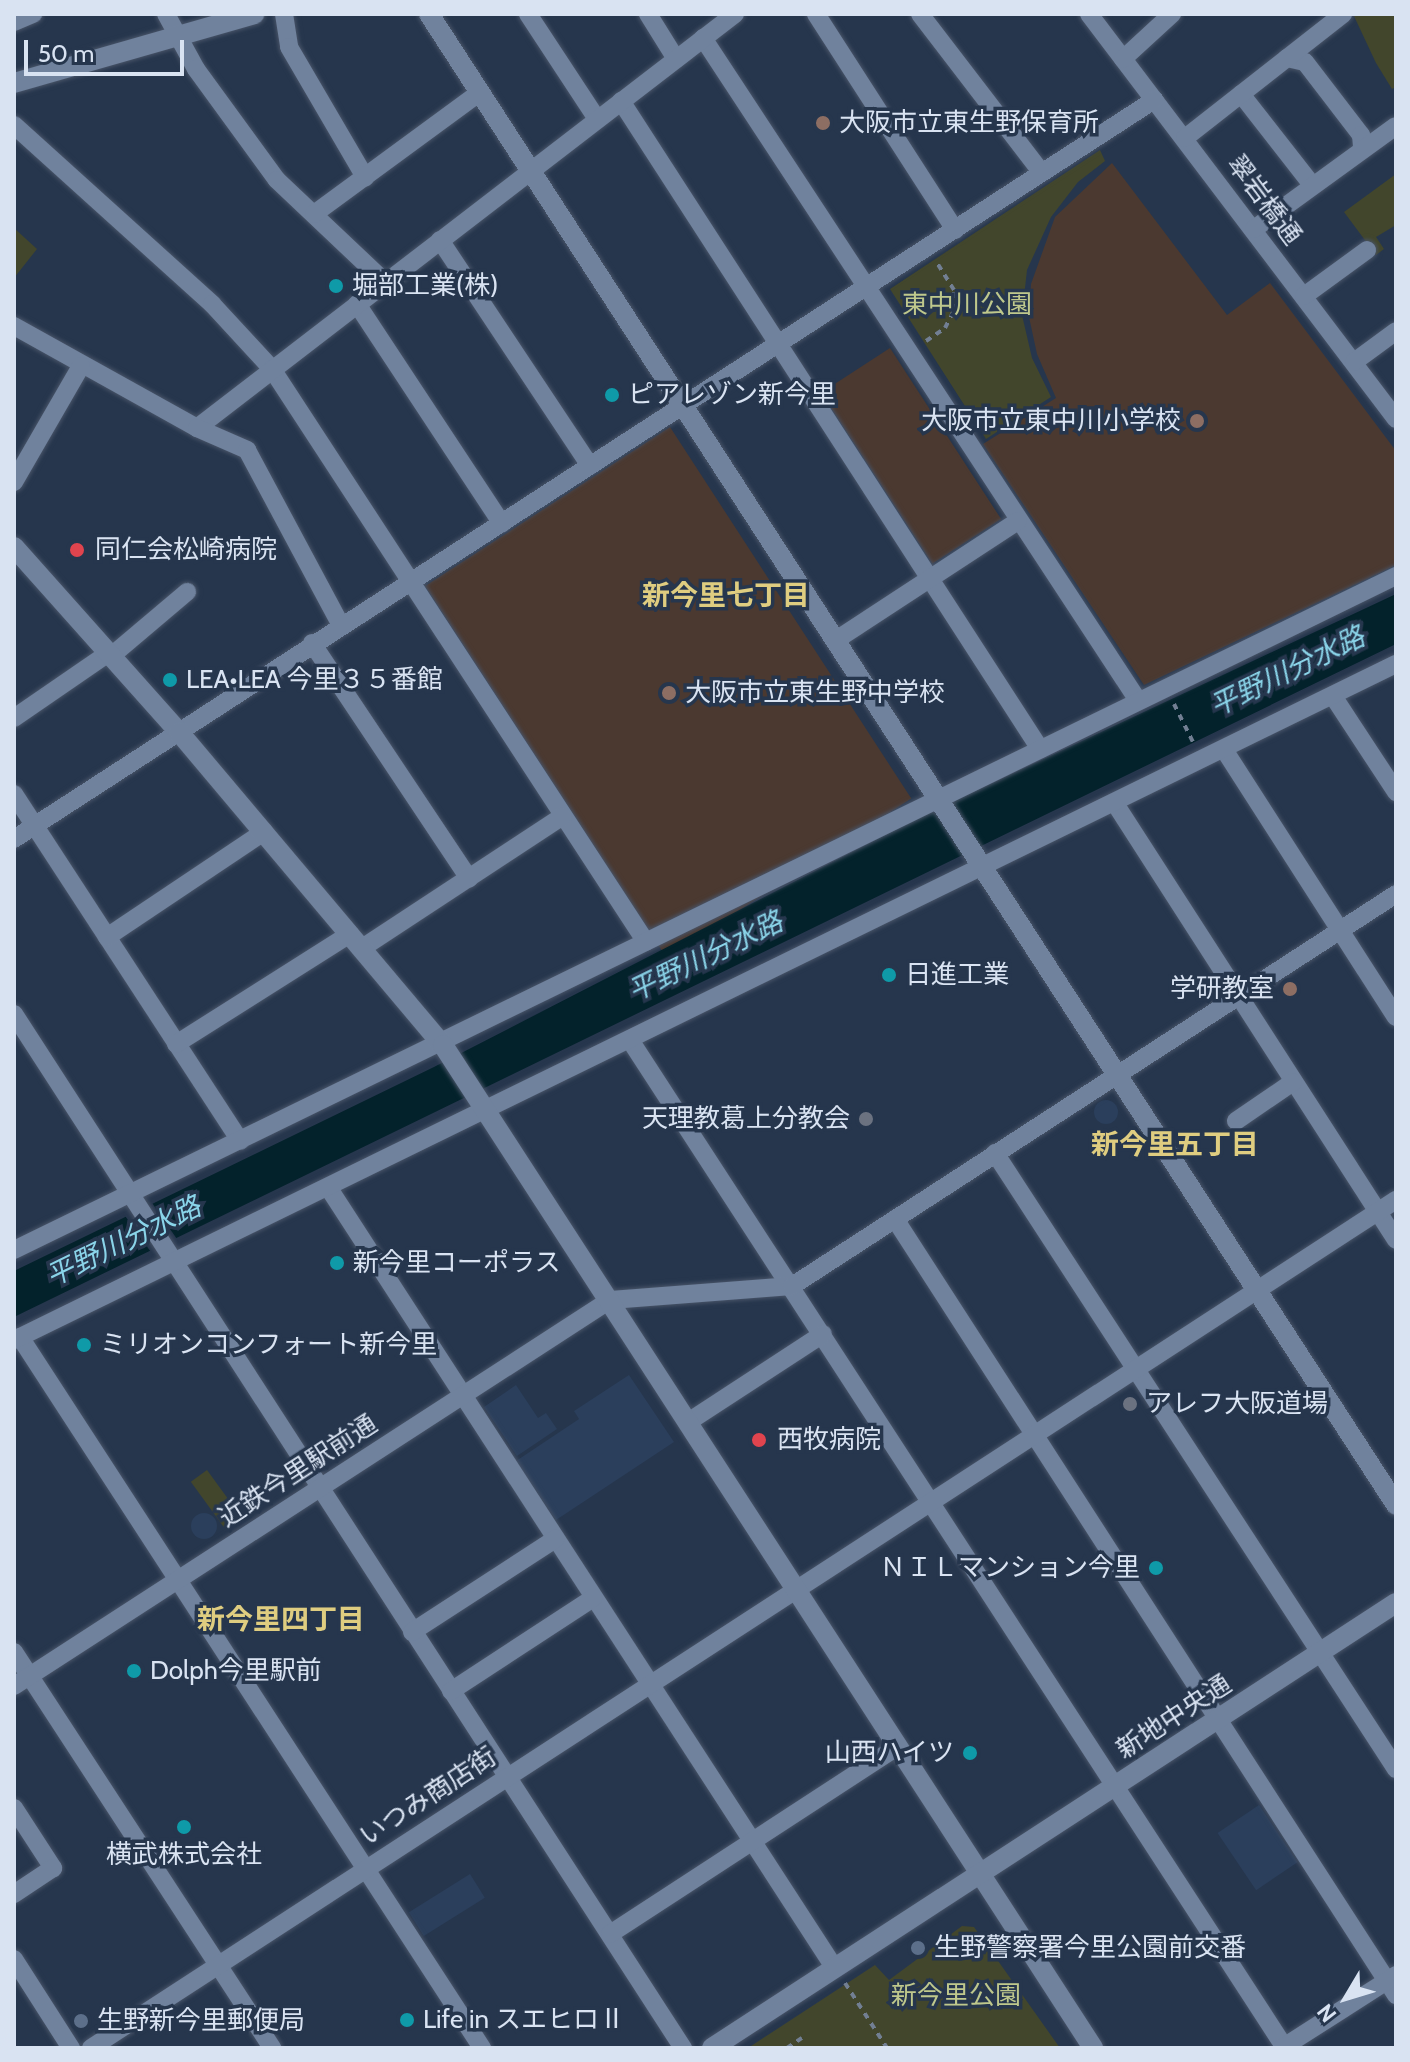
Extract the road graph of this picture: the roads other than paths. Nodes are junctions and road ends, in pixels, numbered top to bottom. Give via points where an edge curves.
1 (254, 14) edge
2 (284, 14) edge
3 (429, 14) edge
4 (528, 14) edge
5 (648, 14) edge
6 (735, 14) edge
7 (816, 14) edge
8 (920, 14) edge
9 (1089, 14) edge
10 (1172, 14) edge
11 (1343, 14) edge
12 (172, 23) edge
13 (708, 27) edge
14 (1287, 58) junction
15 (676, 59) junction
16 (1123, 59) junction
17 (14, 83) edge
18 (479, 93) junction
19 (1241, 94) junction
20 (1154, 100) junction
21 (621, 101) junction
22 (597, 119) junction
23 (14, 125) edge
24 (1396, 126) edge
25 (1185, 138) junction
26 (1362, 146) junction
27 (531, 171) junction
28 (1042, 173) junction
29 (365, 177) junction
30 (1312, 185) junction
31 (314, 214) junction
32 (1254, 229) junction
33 (955, 230) junction
34 (440, 240) junction
35 (1367, 250) dead end
36 (385, 282) junction
37 (865, 287) junction
38 (1304, 296) junction
39 (357, 304) junction
40 (14, 326) edge
41 (1396, 331) edge
42 (780, 342) junction
43 (1354, 362) junction
44 (81, 366) junction
45 (272, 369) junction
46 (681, 405) junction
47 (1396, 419) edge
48 (197, 428) junction
49 (590, 466) junction
50 (14, 482) edge
51 (1018, 521) junction
52 (502, 524) junction
53 (14, 547) edge
54 (1396, 576) edge
55 (931, 578) junction
56 (411, 585) junction
57 (187, 592) dead end
58 (341, 625) junction
59 (836, 640) junction
60 (312, 643) junction
61 (109, 656) junction
62 (1396, 664) edge
63 (1333, 696) junction
64 (1137, 699) junction
65 (14, 718) edge
66 (179, 732) junction
67 (1040, 749) junction
68 (1225, 751) junction
69 (1396, 792) edge
70 (14, 794) edge
71 (937, 798) junction
72 (1116, 805) junction
73 (563, 816) junction
74 (35, 825) junction
75 (264, 832) junction
76 (14, 839) edge
77 (983, 868) junction
78 (469, 878) junction
79 (1396, 894) edge
80 (1340, 930) junction
81 (107, 937) junction
82 (356, 941) junction
83 (646, 942) junction
84 (1236, 996) junction
85 (14, 1014) edge
86 (1396, 1017) edge
87 (630, 1040) junction
88 (176, 1044) junction
89 (443, 1045) junction
90 (1116, 1073) junction
91 (1293, 1082) junction
92 (486, 1110) junction
93 (1236, 1121) dead end
94 (240, 1141) junction
95 (995, 1153) junction
96 (328, 1187) junction
97 (130, 1197) junction
98 (1396, 1200) edge
99 (1378, 1212) junction
100 (895, 1219) junction
101 (1396, 1240) edge
102 (16, 1244) edge
103 (171, 1257) junction
104 (792, 1286) junction
105 (1257, 1290) junction
106 (610, 1300) junction
107 (823, 1334) junction
108 (17, 1338) edge
109 (1137, 1369) junction
110 (461, 1396) junction
111 (688, 1422) junction
112 (1034, 1437) junction
113 (319, 1489) junction
114 (932, 1501) junction
115 (1396, 1505) edge
116 (555, 1539) junction
117 (177, 1580) junction
118 (795, 1591) junction
119 (593, 1598) junction
120 (1396, 1603) edge
121 (412, 1632) junction
122 (14, 1652) edge
123 (1321, 1653) junction
124 (22, 1681) edge
125 (649, 1685) junction
126 (451, 1691) junction
127 (1219, 1719) junction
128 (898, 1746) junction
129 (1396, 1769) edge
130 (508, 1777) junction
131 (1116, 1785) junction
132 (14, 1808) edge
133 (752, 1843) junction
134 (366, 1867) junction
135 (979, 1875) junction
136 (14, 1894) edge
137 (610, 1934) junction
138 (14, 1959) edge
139 (219, 1965) junction
140 (838, 1974) junction
141 (1393, 1984) edge
142 (71, 2048) edge
143 (91, 2048) edge
144 (272, 2048) edge
145 (482, 2048) edge
146 (683, 2048) edge
147 (712, 2048) edge
148 (1093, 2048) edge
149 (1284, 2048) edge

1 - 12 street
2 - 29 street via 289,47
3 - 18 street
4 - 22 street
5 - 15 street
6 - 13 street
7 - 33 street
8 - 28 street
9 - 16 street, 翠岩橋通
10 - 16 street
11 - 14 street
12 - 17 street
12 - 31 street via 196,69 277,180
13 - 15 street
13 - 37 street
14 - 19 street
14 - 26 street via 1305,62 1361,135
15 - 21 street
16 - 20 street, 翠岩橋通
18 - 27 street
18 - 29 street
19 - 25 street
19 - 30 street
20 - 25 street, 翠岩橋通
20 - 28 street
21 - 22 street
21 - 42 street
22 - 27 street
23 - 45 street via 212,304
24 - 26 street
25 - 32 street, 翠岩橋通
26 - 30 street
27 - 34 street
27 - 46 street
28 - 33 street
29 - 31 street
30 - 32 street
31 - 36 street
32 - 38 street, 翠岩橋通
33 - 37 street
34 - 36 street
34 - 49 street
35 - 38 street
36 - 39 street
37 - 42 street
37 - 51 street
38 - 43 street, 翠岩橋通
39 - 45 street
39 - 52 street
40 - 44 street
41 - 43 street
42 - 46 street
42 - 55 street
43 - 47 street, 翠岩橋通
44 - 48 street
44 - 50 street
45 - 48 street
45 - 56 street
46 - 49 street
46 - 59 street
48 - 58 street via 247,450
49 - 52 street
51 - 55 street
51 - 64 street
52 - 56 street
53 - 61 street
54 - 64 street
55 - 59 street
55 - 67 street
56 - 58 street
56 - 73 street
57 - 61 street
58 - 60 street
59 - 71 street
60 - 66 street
60 - 78 street
61 - 65 street
61 - 66 street
62 - 63 street
63 - 68 street
63 - 69 street
64 - 67 street
66 - 74 street
66 - 75 street
67 - 71 street
68 - 72 street
68 - 80 street
70 - 74 street
71 - 77 street
71 - 83 street
72 - 77 street
72 - 84 street
73 - 78 street
73 - 83 street
74 - 76 street
74 - 81 street
75 - 81 street
75 - 82 street
77 - 87 street
77 - 90 street
78 - 82 street
79 - 80 street
80 - 84 street
80 - 86 street
81 - 88 street
82 - 88 street
82 - 89 street
83 - 89 street
84 - 90 street
84 - 91 street
85 - 97 street
87 - 92 street
87 - 104 street
88 - 94 street
89 - 92 street
89 - 94 street
90 - 95 street
90 - 105 street
91 - 93 street
91 - 99 street
92 - 96 street
92 - 106 street
94 - 97 street
95 - 100 street
95 - 109 street
96 - 103 street
96 - 110 street
97 - 102 street
97 - 103 street
98 - 99 street, いつみ商店街
99 - 101 street
99 - 105 street, いつみ商店街
100 - 104 street
100 - 112 street
103 - 108 street
103 - 113 street
104 - 106 street
104 - 107 street
105 - 109 street, いつみ商店街
105 - 115 street
106 - 110 street, 近鉄今里駅前通
106 - 111 street
107 - 111 street
107 - 114 street
108 - 117 street
109 - 112 street, いつみ商店街
109 - 123 street
110 - 113 street, 近鉄今里駅前通
110 - 116 street
111 - 118 street
112 - 114 street, いつみ商店街
112 - 127 street
113 - 117 street, 近鉄今里駅前通
113 - 121 street
114 - 118 street, いつみ商店街
114 - 131 street
116 - 119 street
116 - 121 street
117 - 124 street, 近鉄今里駅前通
117 - 134 street
118 - 125 street, いつみ商店街
118 - 128 street
119 - 125 street
119 - 126 street
120 - 123 street, 新地中央通
121 - 126 street
122 - 124 street
123 - 127 street, 新地中央通
123 - 129 street
124 - 139 street
125 - 130 street, いつみ商店街
125 - 133 street
126 - 130 street
127 - 131 street, 新地中央通
127 - 141 street
128 - 133 street
128 - 135 street
130 - 134 street, いつみ商店街
130 - 137 street
131 - 135 street, 新地中央通
131 - 149 street
132 - 136 street via 53,1868
133 - 137 street
133 - 140 street
134 - 139 street, いつみ商店街
134 - 145 street
135 - 140 street, 新地中央通
135 - 148 street
137 - 146 street
138 - 142 street
139 - 143 street, いつみ商店街
139 - 144 street
140 - 147 street, 新地中央通
141 - 149 street

